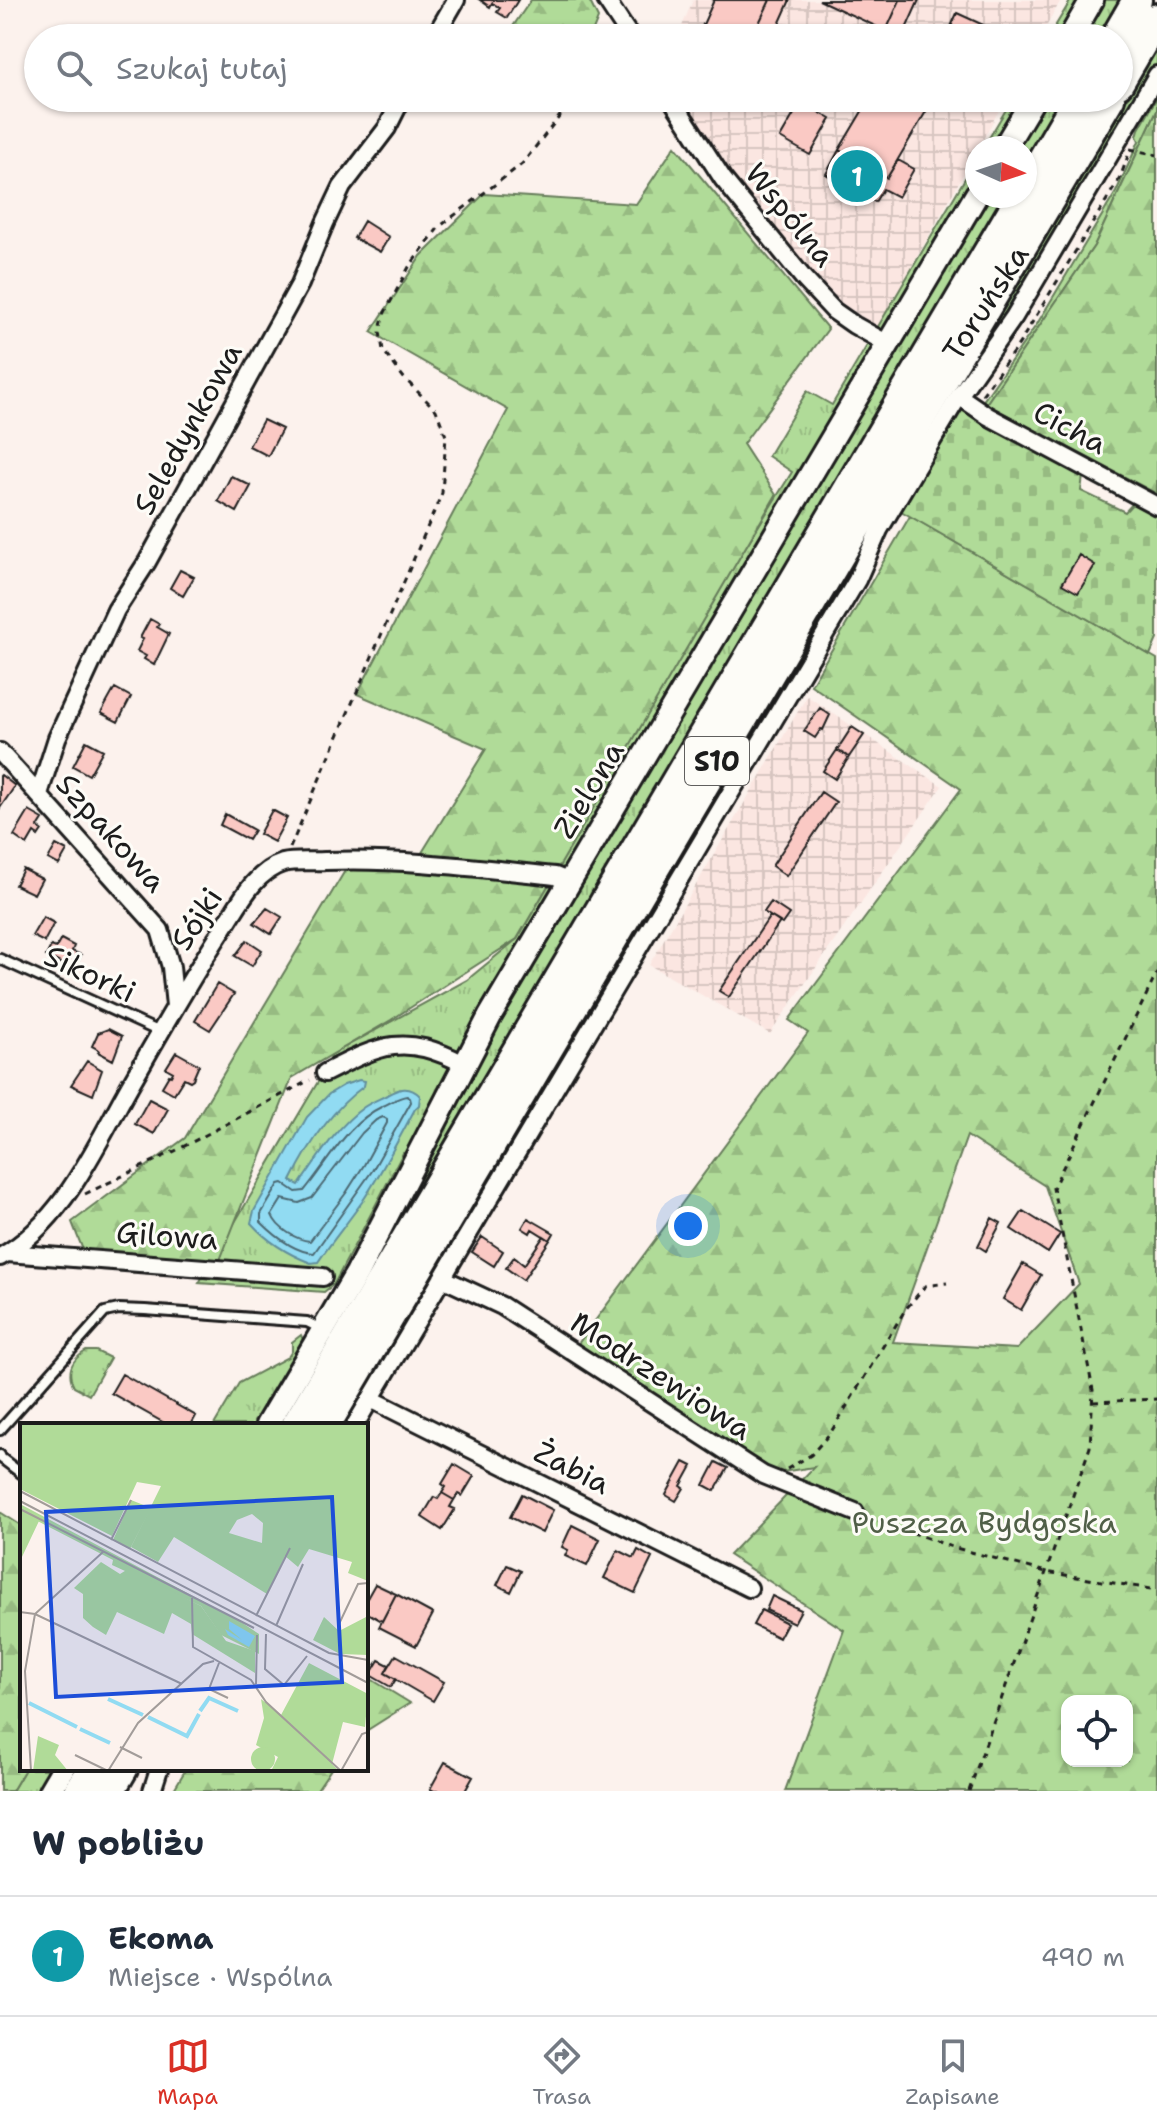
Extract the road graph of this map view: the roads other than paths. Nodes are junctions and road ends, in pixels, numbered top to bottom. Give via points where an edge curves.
1 (456, 0) edge
2 (606, 0) edge
3 (1092, 0) edge
4 (1137, 0) edge
5 (1157, 18) edge
6 (442, 24) edge
7 (622, 24) edge
8 (1078, 24) edge
9 (1123, 24) edge
10 (1133, 59) edge
11 (1157, 75) edge
12 (395, 112) edge
13 (680, 112) edge
14 (1026, 112) edge
15 (1070, 112) edge
16 (1102, 112) edge
17 (1011, 136) edge
18 (1037, 168) edge
19 (969, 208) edge
20 (1014, 208) edge
21 (888, 344) junction
22 (959, 396) junction
23 (1157, 506) edge
24 (0, 752) edge
25 (39, 794) junction
26 (570, 882) junction
27 (0, 959) edge
28 (175, 1006) junction
29 (160, 1032) junction
30 (464, 1064) junction
31 (325, 1073) road end
32 (4, 1255) edge
33 (323, 1277) dead end
34 (442, 1278) junction
35 (323, 1331) junction
36 (371, 1399) junction
37 (268, 1423) edge
38 (297, 1423) edge
39 (327, 1423) edge
40 (356, 1423) edge
41 (0, 1430) edge
42 (0, 1455) edge
43 (20, 1472) edge
44 (855, 1512) road end
45 (749, 1588) dead end
46 (62, 1771) edge
47 (91, 1771) edge
48 (122, 1771) edge
49 (158, 1771) edge
50 (50, 1791) edge
51 (79, 1791) edge
52 (110, 1791) edge
53 (152, 1791) edge

1 - 6 street
2 - 7 street
3 - 8 street
4 - 9 highway
5 - 10 highway
11 - 22 street, Toruńska via 1014,317
12 - 25 street, Seledynkowa via 342,187 300,284 116,610 57,738
13 - 21 street, Wspólna via 723,179 805,280 834,311
14 - 17 street
15 - 18 highway
16 - 39 highway, S10
19 - 21 street, Zielona
20 - 38 highway, S10
21 - 26 street, Zielona
22 - 23 street, Cicha
22 - 34 street via 879,530 857,580
24 - 25 street, Szpakowa
25 - 28 street, Szpakowa via 160,930
26 - 28 street, Sójki via 555,876 402,861 284,863 266,871 248,891
26 - 30 street, Zielona
27 - 29 lane, Sikorki
28 - 29 street, Sójki
29 - 32 street, Sójki via 75,1182 42,1225
30 - 31 street via 420,1046 402,1045 382,1047
30 - 35 street, Zielona via 398,1198
32 - 33 street, Gilowa
34 - 36 street
34 - 44 street, Modrzewiowa via 502,1306 763,1475
35 - 37 street, Zielona
35 - 41 lane via 307,1322 105,1312
36 - 40 street
36 - 45 street, Żabia
42 - 43 lane
46 - 50 street
47 - 51 highway
48 - 52 highway
49 - 53 street

